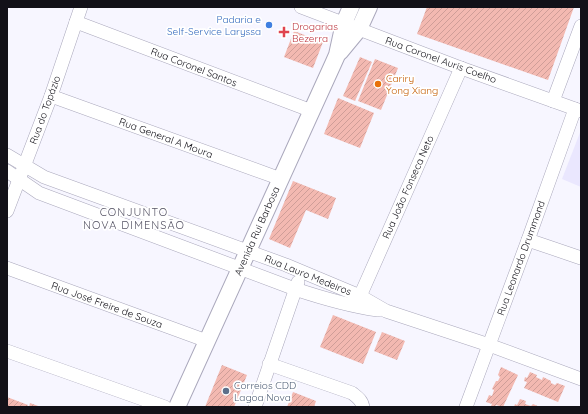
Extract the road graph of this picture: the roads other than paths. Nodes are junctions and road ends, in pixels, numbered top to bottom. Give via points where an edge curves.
1 (81, 7) edge
2 (301, 7) edge
3 (351, 7) edge
4 (369, 7) edge
5 (76, 22) junction
6 (352, 26) junction
7 (581, 26) edge
8 (461, 68) junction
9 (51, 96) junction
10 (553, 101) junction
11 (578, 110) edge
12 (312, 111) junction
13 (7, 155) edge
14 (24, 166) junction
15 (7, 171) edge
16 (19, 179) junction
17 (281, 179) junction
18 (7, 211) edge
19 (528, 240) junction
20 (248, 251) junction
21 (581, 258) edge
22 (7, 268) edge
23 (240, 268) junction
24 (302, 272) junction
25 (295, 289) junction
26 (358, 301) junction
27 (207, 342) junction
28 (489, 345) junction
29 (7, 351) edge
30 (269, 364) junction
31 (581, 379) edge
32 (165, 407) edge
33 (177, 407) edge
34 (255, 407) edge
35 (363, 407) edge
36 (466, 407) edge

1 - 5 street, Rua do Topázio
2 - 6 street, Rua Coronel Auris Coelho
3 - 6 main road, Avenida Rui Barbosa
4 - 6 main road, Avenida Rui Barbosa
5 - 9 street, Rua do Topázio
5 - 12 street, Rua Coronel Santos
6 - 8 street, Rua Coronel Auris Coelho
6 - 12 main road, Avenida Rui Barbosa
7 - 10 street
8 - 10 street, Rua Coronel Auris Coelho
8 - 26 street, Rua João Fonseca Neto
9 - 14 street, Rua do Topázio
9 - 17 street, Rua General A Moura
10 - 11 street, Rua Coronel Auris Coelho
11 - 19 street, Rua Leonardo Drummond
12 - 17 main road, Avenida Rui Barbosa
13 - 14 street, Rua Lauro Medeiros
14 - 16 street, Rua do Topázio
14 - 20 street, Rua Lauro Medeiros via 44,177
15 - 16 street, Rua Lauro Medeiros
16 - 18 street, Rua do Topázio
16 - 23 street, Rua Lauro Medeiros via 39,193
17 - 20 main road, Avenida Rui Barbosa
19 - 21 street
19 - 28 street, Rua Leonardo Drummond
20 - 23 main road, Avenida Rui Barbosa
20 - 24 street, Rua Lauro Medeiros
22 - 27 street, Rua José Freire de Souza
23 - 25 street, Rua Lauro Medeiros
23 - 27 main road, Avenida Rui Barbosa
24 - 25 street
24 - 26 street, Rua Lauro Medeiros
25 - 26 street, Rua Lauro Medeiros via 321,298
25 - 30 street
26 - 28 street, Rua Lauro Medeiros
27 - 33 main road, Avenida Rui Barbosa
28 - 31 street, Rua Lauro Medeiros
28 - 36 street, Rua Leonardo Drummond
29 - 32 street
30 - 34 street
30 - 35 street via 352,393 358,397

